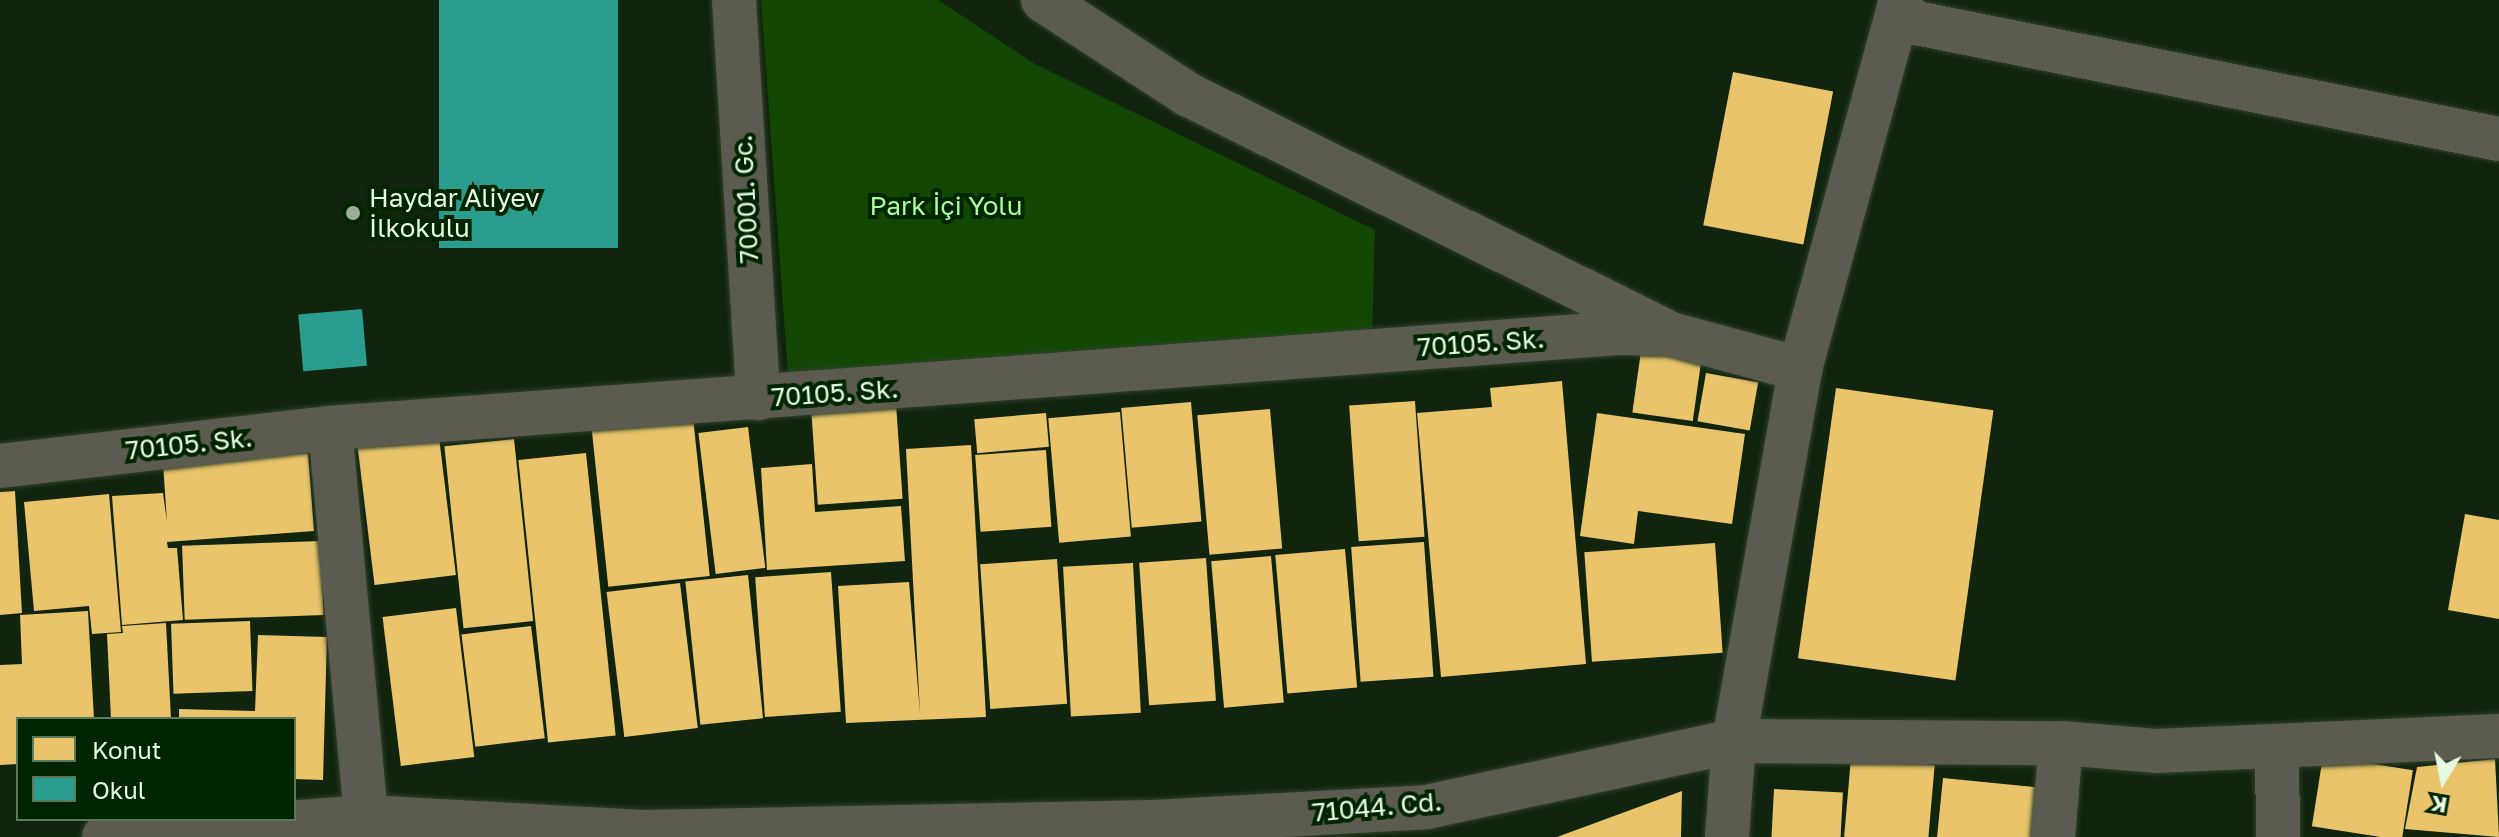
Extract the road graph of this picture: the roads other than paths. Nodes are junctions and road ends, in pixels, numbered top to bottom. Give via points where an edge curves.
1 (734, 0) edge
2 (1043, 0) edge
3 (1899, 9) edge
4 (2499, 139) edge
5 (1671, 334) junction
6 (1800, 369) junction
7 (758, 398) junction
8 (330, 428) junction
9 (0, 466) edge
10 (2499, 736) edge
11 (1734, 741) junction
12 (2061, 743) junction
13 (2277, 746) junction
14 (366, 817) junction
15 (1428, 822) edge
16 (1038, 830) edge
17 (1153, 830) edge
18 (104, 837) edge
19 (1727, 837) edge
20 (2053, 837) edge
21 (2278, 837) edge

1 - 7 street, 70001. Gc.
2 - 5 street via 1189,95
3 - 4 street
3 - 6 street
5 - 6 street
5 - 7 street, 70105. Sk. via 1622,333
6 - 11 street
7 - 8 street, 70105. Sk.
8 - 9 street, 70105. Sk.
8 - 14 street
10 - 13 street, 71044. Cd.
11 - 12 street, 71044. Cd.
11 - 15 street, 71044. Cd.
11 - 19 street
12 - 13 street, 71044. Cd. via 2156,751
12 - 20 street
13 - 21 street
14 - 16 street, 71044. Cd. via 646,832
14 - 18 street, 71044. Cd.
15 - 17 street, 71044. Cd.
16 - 17 street, 71044. Cd.

